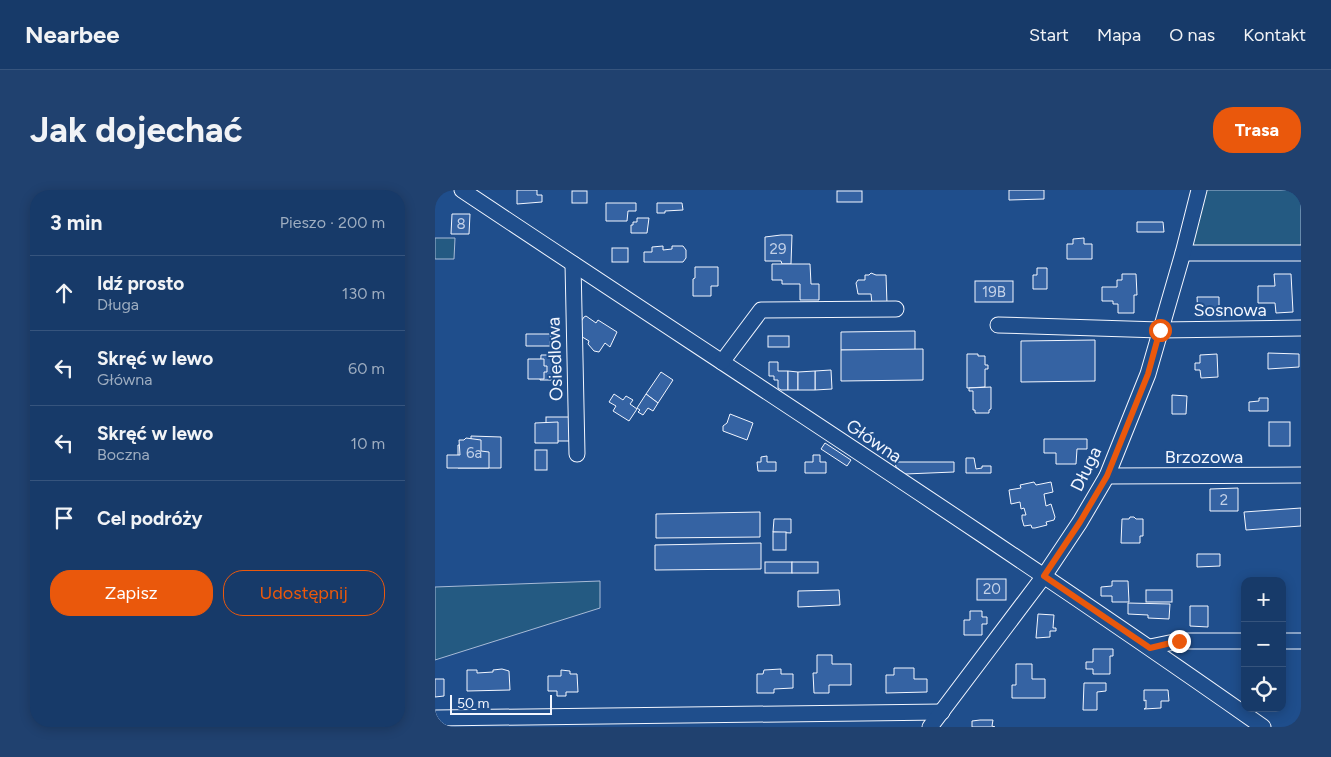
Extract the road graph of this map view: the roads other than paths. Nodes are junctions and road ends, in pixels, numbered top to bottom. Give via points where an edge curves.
1 (462, 190) edge
2 (1199, 190) edge
3 (1183, 253) junction
4 (1301, 253) edge
5 (573, 264) junction
6 (896, 309) dead end
7 (998, 325) dead end
8 (1301, 328) edge
9 (1160, 330) junction
10 (722, 362) junction
11 (577, 454) dead end
12 (1301, 475) edge
13 (1107, 476) junction
14 (1044, 576) junction
15 (1241, 641) edge
16 (1286, 641) edge
17 (1301, 641) edge
18 (1150, 648) junction
19 (942, 712) junction
20 (435, 718) edge
21 (930, 727) edge
22 (1263, 727) edge

1 - 5 street, Główna
2 - 3 street, Długa
3 - 4 street
3 - 9 street, Długa
5 - 10 street, Główna
5 - 11 street, Osiedlowa
6 - 10 street via 761,310
7 - 9 street, Sosnowa
8 - 9 street, Sosnowa
9 - 13 street, Długa via 1148,374
10 - 14 street, Główna
12 - 13 street, Brzozowa
13 - 14 street, Długa
14 - 18 street, Główna
14 - 19 street, Długa
15 - 18 street via 1179,641
16 - 17 street
18 - 22 street, Główna
19 - 20 street
19 - 21 street, Długa

